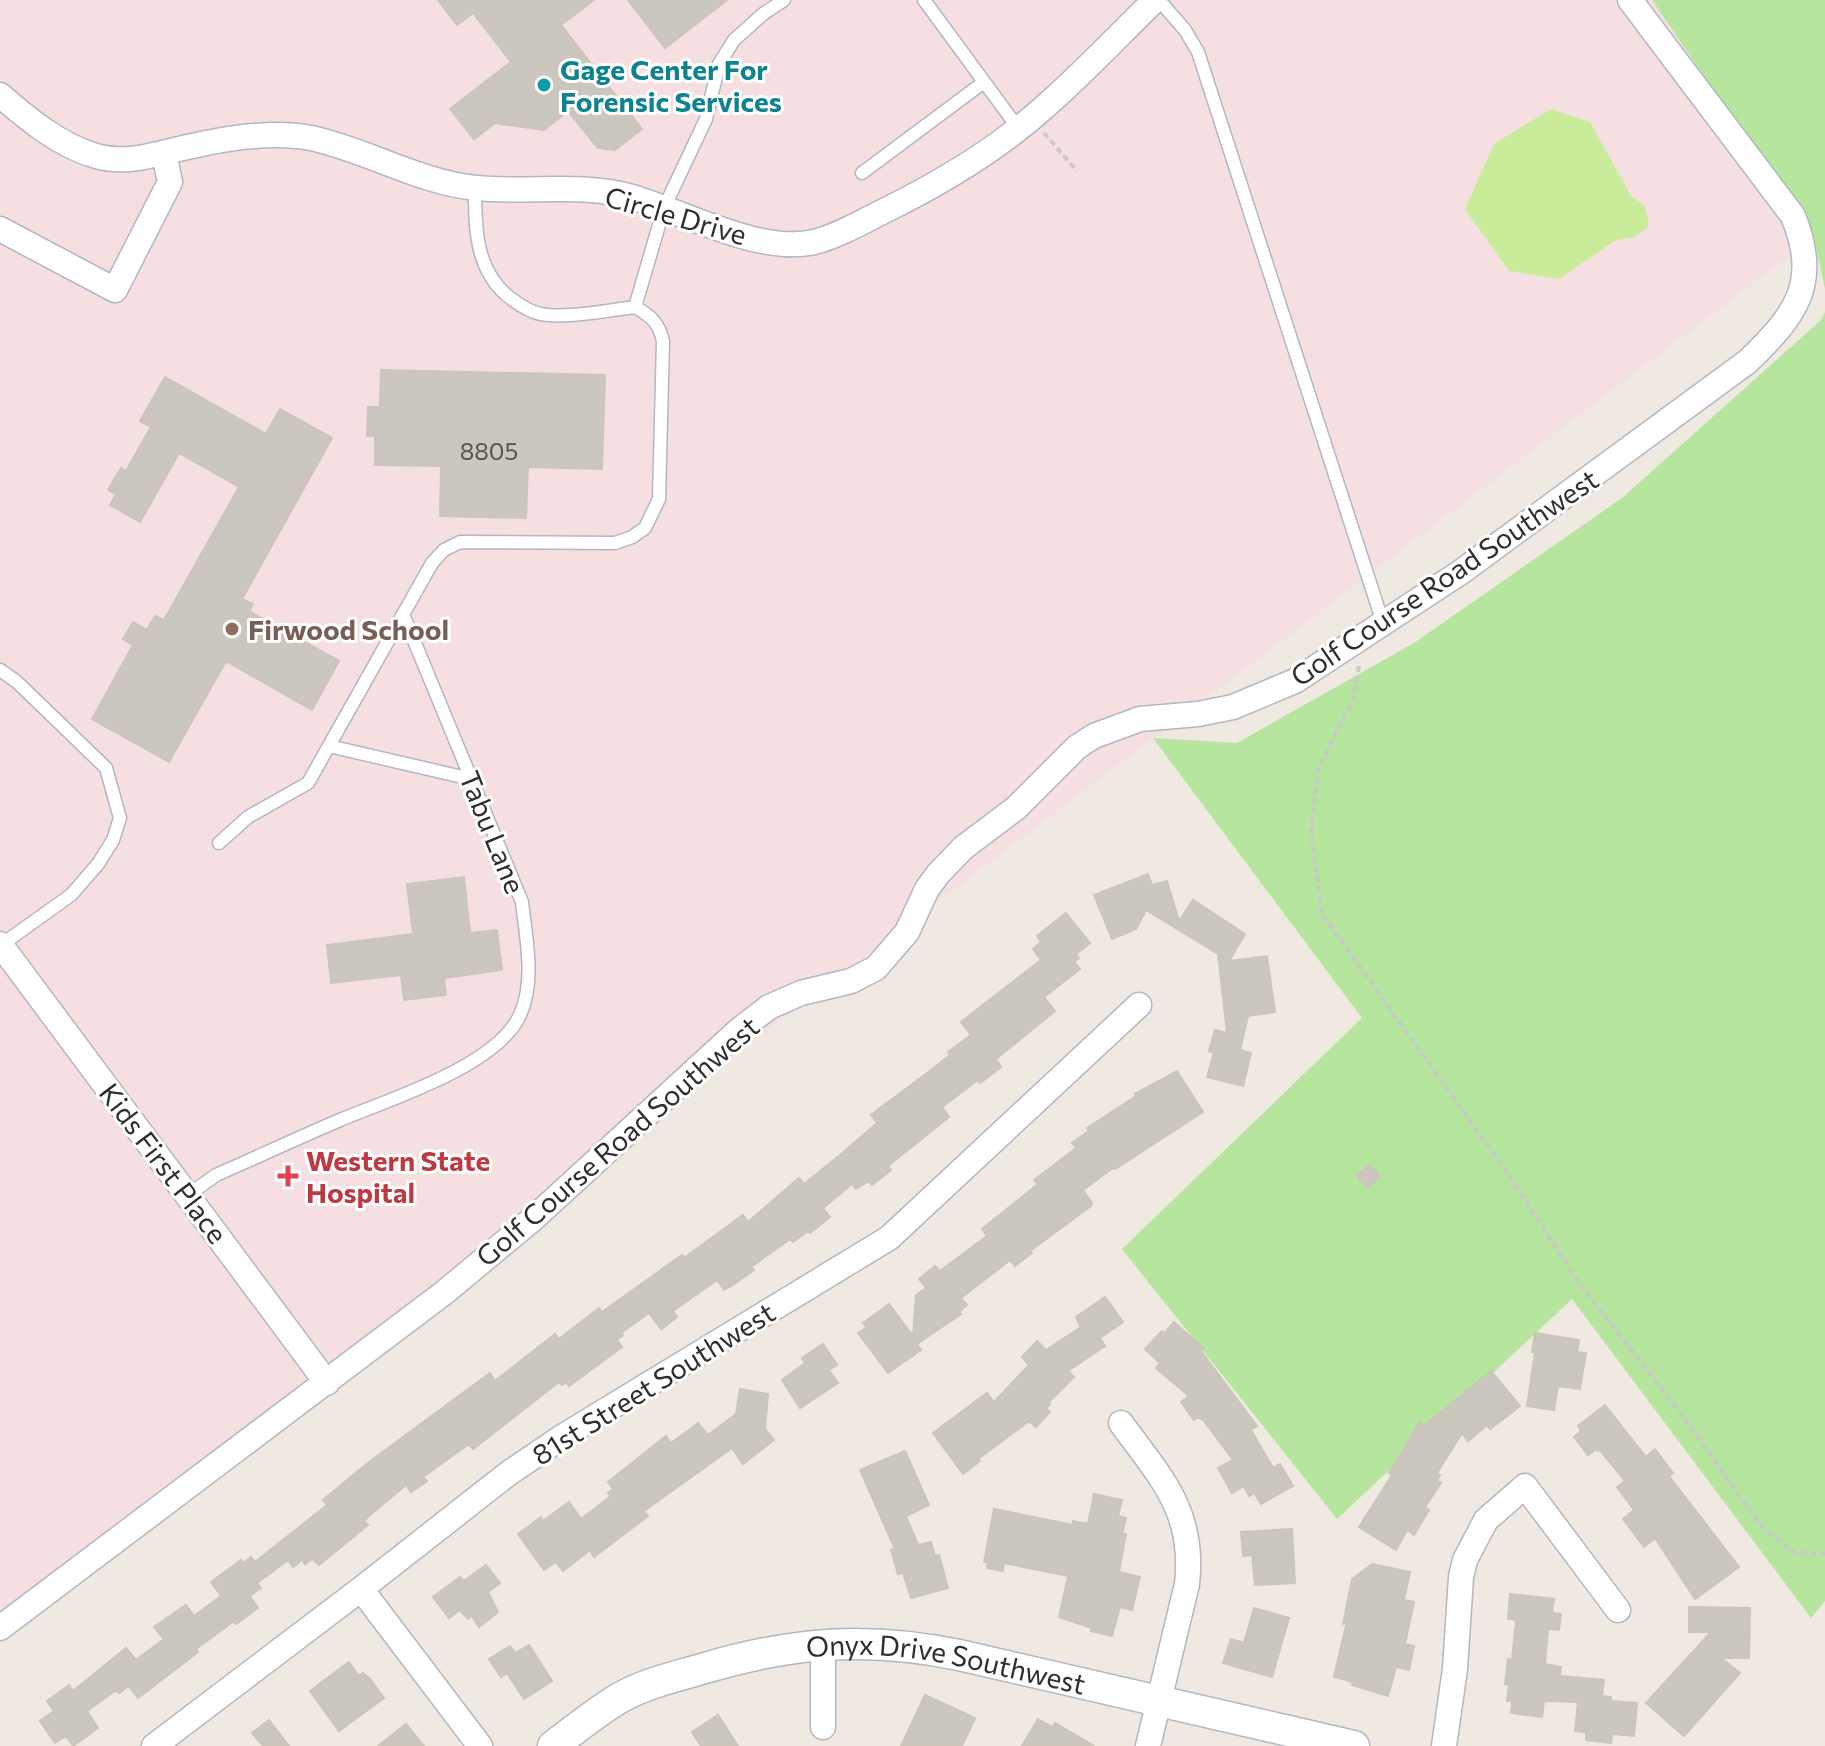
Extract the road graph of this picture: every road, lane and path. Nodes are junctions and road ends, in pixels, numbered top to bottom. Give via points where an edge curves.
1 (784, 0) edge
2 (924, 0) edge
3 (1157, 0) edge
4 (1630, 0) edge
5 (984, 82) junction
6 (0, 95) edge
7 (1024, 123) junction
8 (164, 153) junction
9 (1077, 171) dead end
10 (862, 173) dead end
11 (475, 188) junction
12 (664, 208) junction
13 (0, 229) edge
14 (635, 307) junction
15 (403, 614) junction
16 (1374, 630) junction
17 (0, 670) edge
18 (329, 746) junction
19 (471, 779) junction
20 (219, 843) dead end
21 (0, 944) edge
22 (1139, 1005) dead end
23 (188, 1195) junction
24 (327, 1383) junction
25 (1121, 1423) dead end
26 (1825, 1554) edge
27 (361, 1589) junction
28 (1618, 1610) dead end
29 (0, 1628) edge
30 (823, 1643) junction
31 (1158, 1702) junction
32 (823, 1727) dead end
33 (154, 1746) edge
34 (480, 1746) edge
35 (553, 1746) edge
36 (1148, 1746) edge
37 (1354, 1746) edge
38 (1444, 1746) edge

1 - 12 lane via 734,40 719,64 706,119
2 - 5 lane
3 - 7 street, Circle Drive
3 - 16 lane via 1198,52
4 - 16 street, Golf Course Road Southwest via 1793,216 1805,253 1803,288 1784,324 1747,362
5 - 7 lane
5 - 10 lane
6 - 8 street, Circle Drive via 28,119 97,157 130,160
7 - 9 path
7 - 12 street, Circle Drive via 916,196 814,241 765,241
8 - 11 street, Circle Drive via 238,138 309,138
8 - 13 street via 170,182 115,290
11 - 12 street, Circle Drive via 582,190
11 - 14 lane via 475,227 485,268 498,288 521,306 542,314
12 - 14 lane
14 - 15 lane via 660,326 663,341 659,499 645,528 615,543 460,542 432,563
15 - 18 lane
15 - 19 lane, Tabu Lane
16 - 24 street, Golf Course Road Southwest via 1268,694 1198,714 1140,719 1077,747 938,874 907,932 876,968 769,1007 534,1218
16 - 26 path via 1353,699 1318,770 1311,833 1322,914 1579,1283 1760,1525 1794,1552
17 - 21 lane via 106,768 120,818 98,864 71,895
18 - 19 lane
18 - 20 lane via 308,783 248,817
19 - 23 lane, Tabu Lane via 522,902 527,988 519,1017 503,1038 450,1074 216,1175
21 - 23 street, Kids First Place
22 - 27 street, 81st Street Southwest via 889,1238 562,1437
23 - 24 street, Kids First Place
24 - 29 street, Golf Course Road Southwest
25 - 31 street via 1170,1491 1186,1531 1187,1584
27 - 33 street, 81st Street Southwest
27 - 34 street
28 - 38 street via 1525,1486 1486,1520 1465,1560
30 - 31 street, Onyx Drive Southwest via 926,1648
30 - 32 street
30 - 35 street, Onyx Drive Southwest via 762,1652 660,1680 620,1698
31 - 36 street
31 - 37 street, Onyx Drive Southwest

